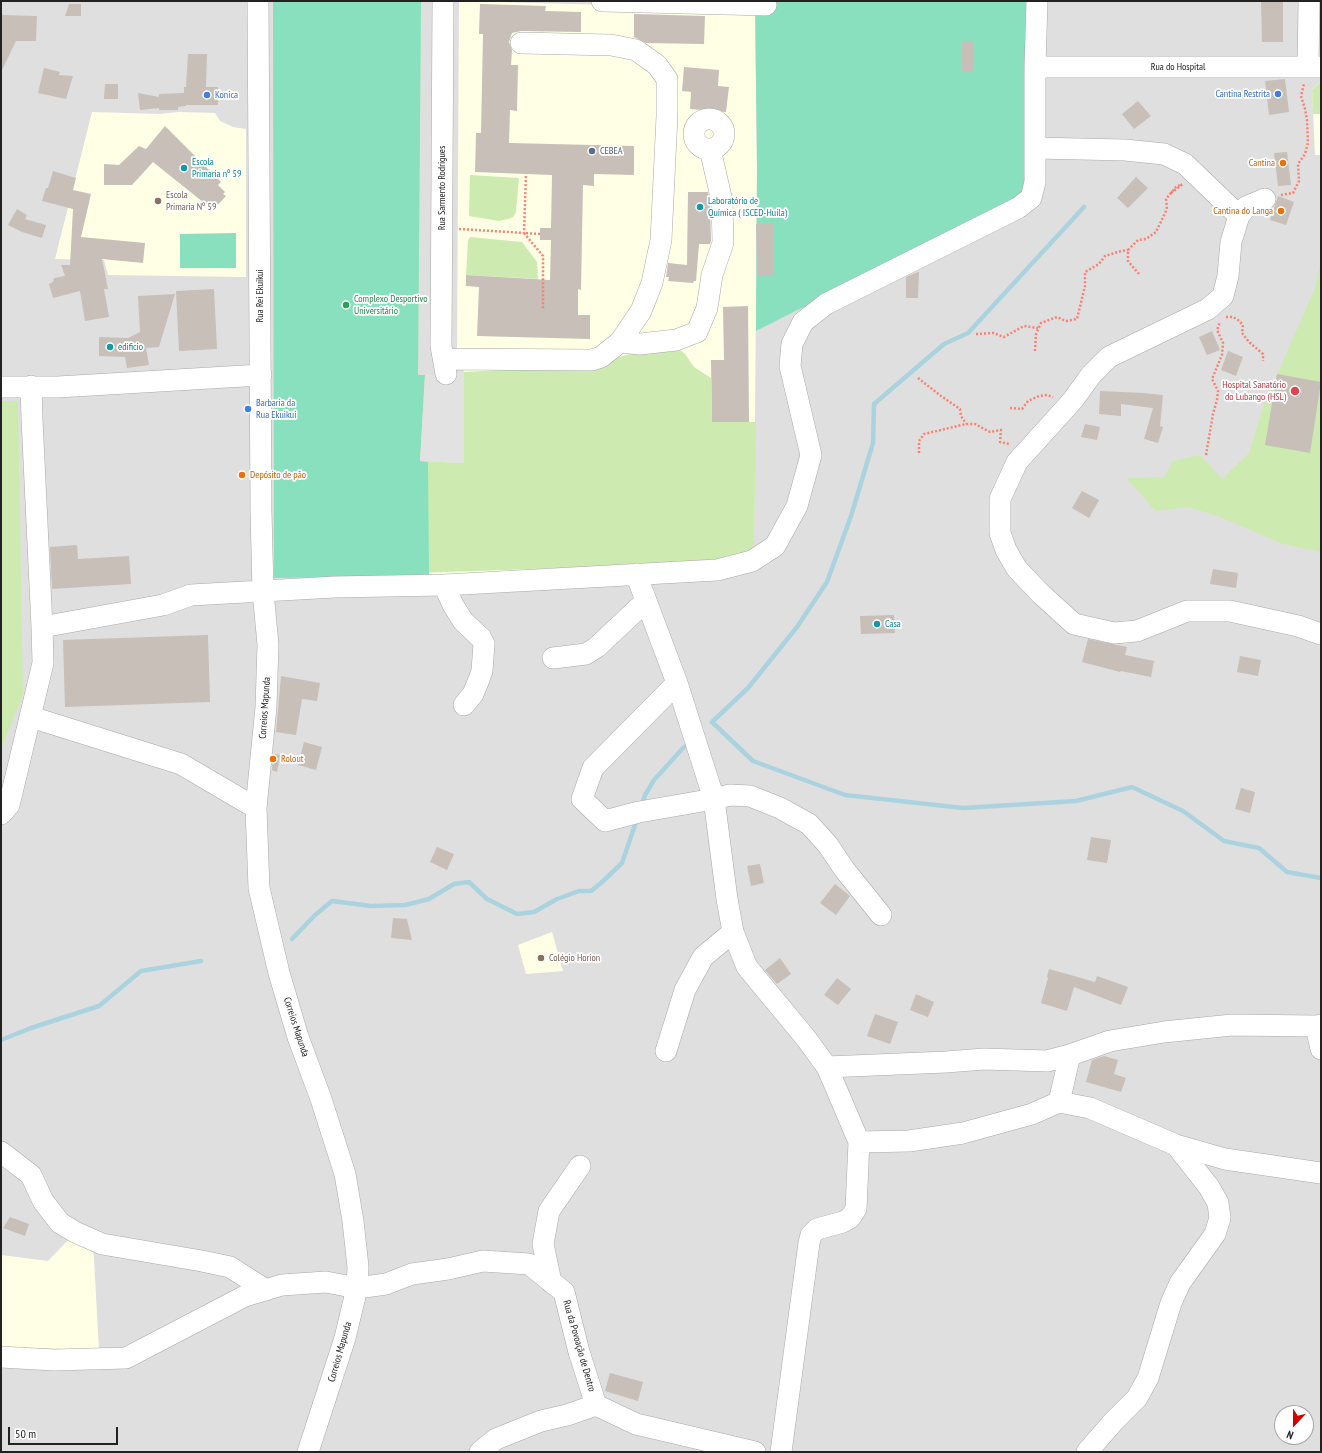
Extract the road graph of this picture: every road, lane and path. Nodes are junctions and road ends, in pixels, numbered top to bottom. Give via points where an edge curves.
1 (258, 1) edge
2 (443, 1) edge
3 (602, 1) edge
4 (1037, 1) edge
5 (1309, 1) edge
6 (766, 5) dead end
7 (521, 43) dead end
8 (1035, 67) junction
9 (1311, 72) edge
10 (710, 148) dead end
11 (1035, 148) junction
12 (526, 174) dead end
13 (1171, 193) junction
14 (1264, 199) joint
15 (1239, 216) junction
16 (442, 228) junction
17 (524, 233) junction
18 (540, 234) dead end
19 (1128, 250) junction
20 (1139, 274) dead end
21 (543, 309) dead end
22 (1038, 328) junction
23 (976, 334) dead end
24 (620, 342) junction
25 (1035, 351) dead end
26 (1263, 361) dead end
27 (261, 375) junction
28 (918, 378) dead end
29 (32, 386) junction
30 (1, 387) edge
31 (1056, 398) dead end
32 (1010, 408) dead end
33 (966, 424) junction
34 (1027, 451) junction
35 (919, 453) dead end
36 (1206, 455) dead end
37 (636, 574) junction
38 (444, 585) junction
39 (263, 591) junction
40 (646, 601) junction
41 (42, 627) junction
42 (1321, 634) edge
43 (553, 658) dead end
44 (677, 683) junction
45 (464, 705) dead end
46 (31, 717) junction
47 (714, 799) junction
48 (256, 808) junction
49 (1, 814) edge
50 (881, 915) dead end
51 (733, 932) junction
52 (1318, 1026) edge
53 (1321, 1049) edge
54 (666, 1051) dead end
55 (1070, 1055) junction
56 (827, 1067) junction
57 (1059, 1102) junction
58 (859, 1142) junction
59 (1176, 1145) junction
60 (1, 1152) edge
61 (580, 1166) dead end
62 (1321, 1173) edge
63 (551, 1282) junction
64 (358, 1288) junction
65 (266, 1290) junction
66 (1, 1357) edge
67 (596, 1405) junction
68 (308, 1452) edge
69 (480, 1452) edge
70 (755, 1452) edge
71 (781, 1452) edge
72 (1087, 1452) edge

1 - 27 street, Rua Rei Ekuikui
2 - 16 street, Rua Sarmento Rodrigues
3 - 6 street
4 - 8 street
5 - 9 street
7 - 24 street via 611,45 636,50 657,65 667,79 661,240 652,283 640,311
8 - 9 street, Rua do Hospital
8 - 11 street
9 - 14 path via 1301,96 1307,120 1308,143 1305,154 1298,164 1299,181 1293,193
10 - 24 street via 722,200 723,242 712,275 707,308 697,332 676,340 640,344
11 - 15 street via 1125,150 1164,154 1185,164
11 - 37 street via 1035,182 1030,198 1018,208 826,304 803,322 792,344 790,366 811,455 797,506 775,546 752,561 717,570
12 - 17 path
13 - 13 path via 1176,187 1187,180 1182,184
13 - 19 path via 1166,199 1167,210 1156,232 1146,239 1138,240
14 - 15 street via 1246,207
15 - 34 street via 1231,242 1228,276 1223,296 1208,309 1109,357
16 - 17 path
16 - 24 street, Rua Sarmento Rodrigues via 441,346 445,366 592,360 602,357
17 - 18 path
17 - 21 path via 543,256
19 - 20 path via 1128,261
19 - 22 path via 1105,256 1099,264 1085,272 1085,286 1077,319 1066,321 1057,317 1041,323
22 - 23 path via 1024,326 1004,337 993,333
22 - 25 path
26 - 36 path via 1263,354 1242,332 1243,325 1233,317 1222,317 1217,330 1223,343 1222,355 1212,380 1218,390 1217,400
27 - 29 street via 58,387
27 - 39 street, Rua Rei Ekuikui
28 - 33 path via 960,409
29 - 30 street
29 - 41 street
31 - 32 path via 1039,396 1028,401 1022,409
33 - 34 path via 975,424 990,432 1001,430 1000,442
33 - 35 path via 924,434 919,441
34 - 42 street via 1017,462 1000,499 1000,533 1017,569 1074,624 1114,633 1137,631 1187,612 1230,611 1298,626
37 - 38 street
37 - 40 street
38 - 39 street
38 - 45 street via 453,605 484,644 482,671 473,694
39 - 41 street via 191,595 163,605
39 - 48 street, Correios Mapunda via 268,645 266,707
40 - 43 street via 597,647 586,654
40 - 44 street
41 - 46 street via 43,663
44 - 47 street
44 - 47 street via 593,768 582,799 605,821 639,812
46 - 48 street via 181,764
46 - 49 street via 10,805
47 - 50 street via 730,795 750,796 780,808 809,824
47 - 51 street
48 - 64 street, Correios Mapunda via 259,888 298,1037 345,1174 356,1243
51 - 54 street via 703,956 685,990
51 - 56 street via 747,966 806,1037
52 - 53 street
52 - 55 street via 1232,1025 1164,1032 1110,1041
55 - 56 street via 1047,1061 984,1059
55 - 57 street
56 - 58 street
57 - 58 street via 1032,1114 963,1133 909,1141
57 - 59 street via 1090,1108
58 - 71 street via 856,1209 850,1218 843,1222 817,1229 808,1243
59 - 62 street via 1225,1159
59 - 72 street via 1209,1187 1218,1203 1220,1218 1215,1234 1180,1283 1171,1303 1148,1378 1137,1398
60 - 65 street via 31,1175 43,1201 60,1223 75,1232 102,1244 230,1267
61 - 63 street via 549,1211 543,1244
63 - 64 street, Rua da Povoação de Dentro via 529,1264 483,1261 412,1274 386,1284
63 - 67 street, Rua da Povoação de Dentro via 564,1292
64 - 65 street, Rua da Povoação de Dentro via 326,1282 282,1285
64 - 68 street, Correios Mapunda via 345,1338
65 - 66 street, Rua da Povoação de Dentro via 245,1296 126,1358 54,1360
67 - 69 street via 567,1416 541,1421 496,1439
67 - 70 street, Rua da Povoação de Dentro via 636,1424

